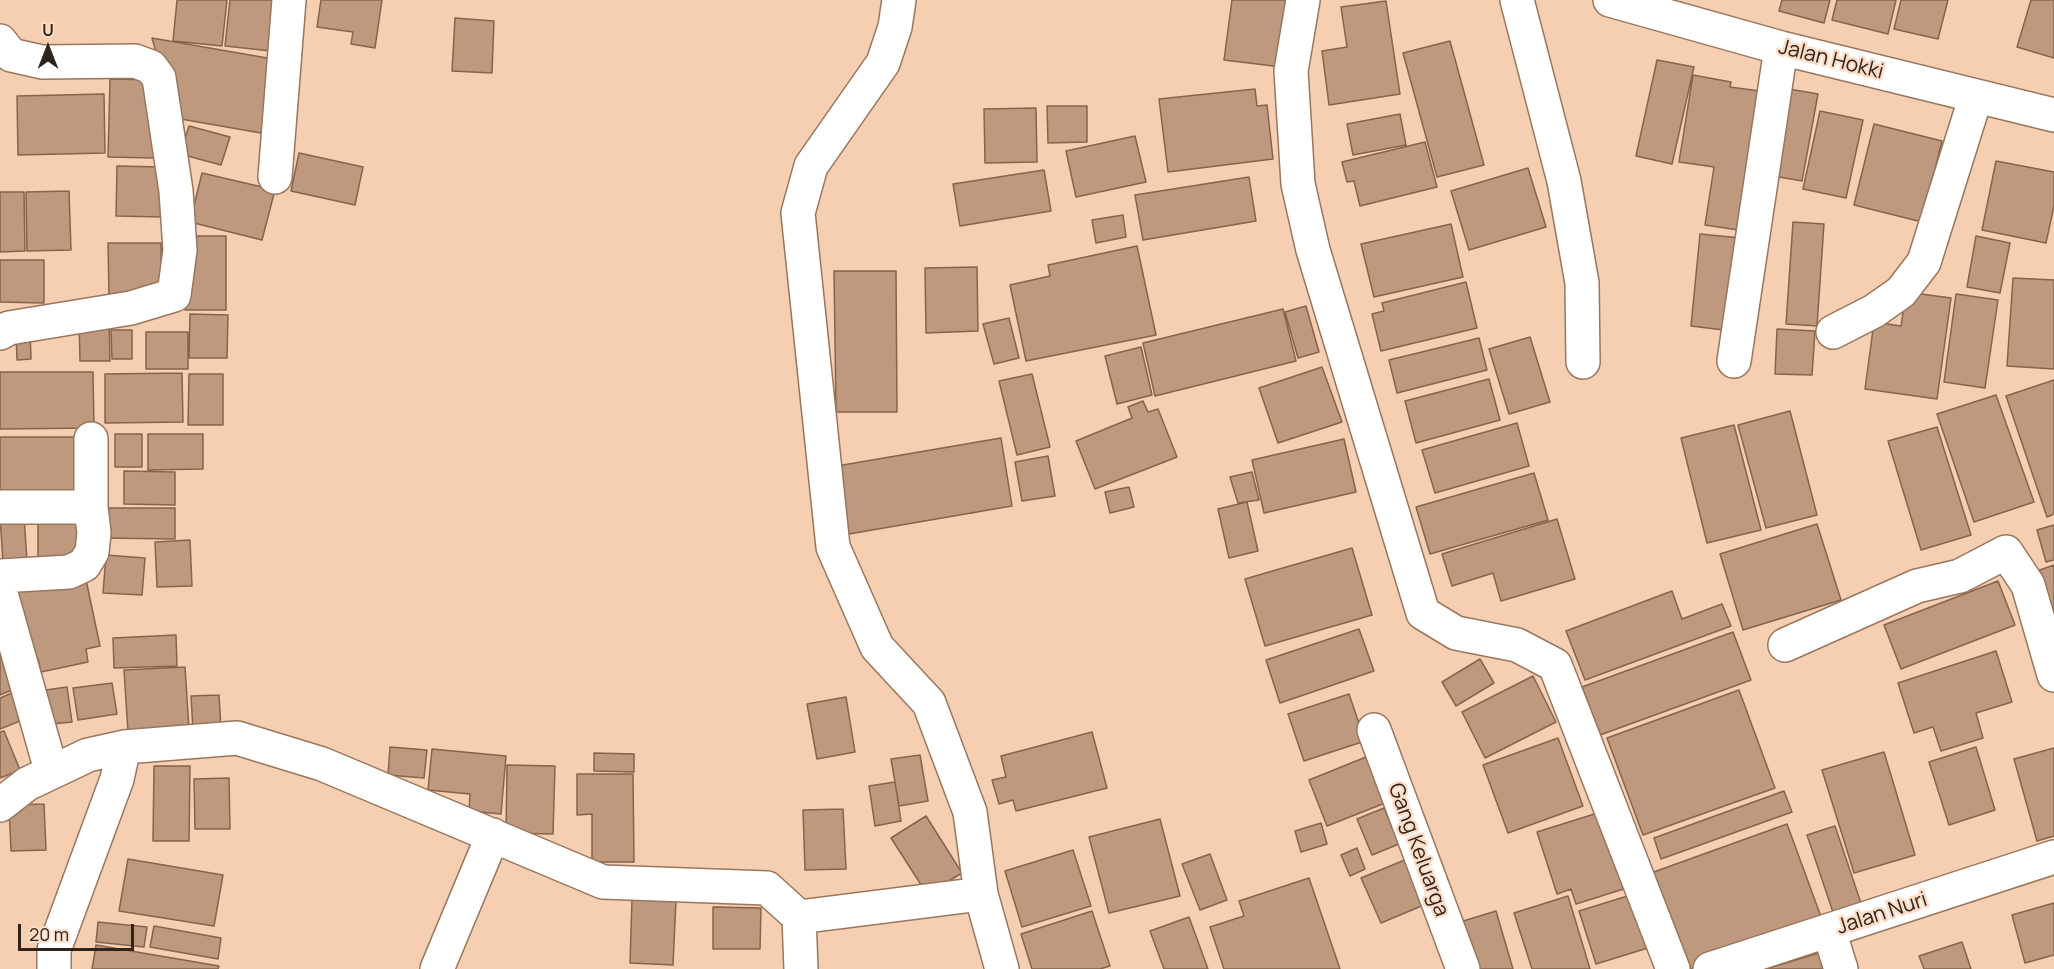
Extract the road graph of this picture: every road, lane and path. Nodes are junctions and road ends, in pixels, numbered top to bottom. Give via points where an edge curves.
1 (289, 0) edge
2 (899, 0) edge
3 (1303, 0) edge
4 (1516, 0) edge
5 (1610, 0) edge
6 (0, 41) edge
7 (1781, 48) junction
8 (1976, 96) junction
9 (2054, 115) edge
10 (275, 177) dead end
11 (1833, 332) dead end
12 (0, 333) edge
13 (1734, 361) dead end
14 (1583, 362) dead end
15 (91, 439) dead end
16 (0, 507) edge
17 (91, 507) junction
18 (0, 576) edge
19 (0, 590) edge
20 (1785, 645) dead end
21 (2054, 675) edge
22 (1374, 730) dead end
23 (124, 747) junction
24 (51, 770) junction
25 (0, 805) edge
26 (493, 835) junction
27 (2054, 857) edge
28 (981, 894) junction
29 (799, 917) junction
30 (1829, 931) junction
31 (54, 969) edge
32 (437, 969) edge
33 (801, 969) edge
34 (1002, 969) edge
35 (1463, 969) edge
36 (1673, 969) edge
37 (1710, 969) edge
38 (1841, 969) edge

1 - 10 street
2 - 28 street via 883,63 811,166 798,213 833,547 877,647 929,703 970,812
3 - 36 street via 1291,71 1298,184 1313,250 1423,613 1456,633 1517,645 1555,665
4 - 14 street via 1566,192 1582,284
5 - 7 street, Jalan Hokki
6 - 12 street via 11,55 42,62 135,61 151,68 159,78 176,191 180,250 174,295 131,308 9,328
7 - 8 street, Jalan Hokki
7 - 13 street
8 - 9 street, Jalan Hokki
8 - 11 street via 1924,262 1901,292
15 - 17 street
16 - 17 street
17 - 18 street via 92,552 84,565 69,572
19 - 24 street
20 - 21 street via 1917,586 1960,576 2006,552 2028,585
22 - 35 street, Gang Keluarga
23 - 24 street via 88,755
23 - 26 street via 237,738 322,764
23 - 31 street via 117,779 54,950
24 - 25 street
26 - 29 street via 603,882 767,888
26 - 32 street
27 - 30 street, Jalan Nuri
28 - 29 street
28 - 34 street
29 - 33 street
30 - 37 street, Jalan Nuri
30 - 38 street

